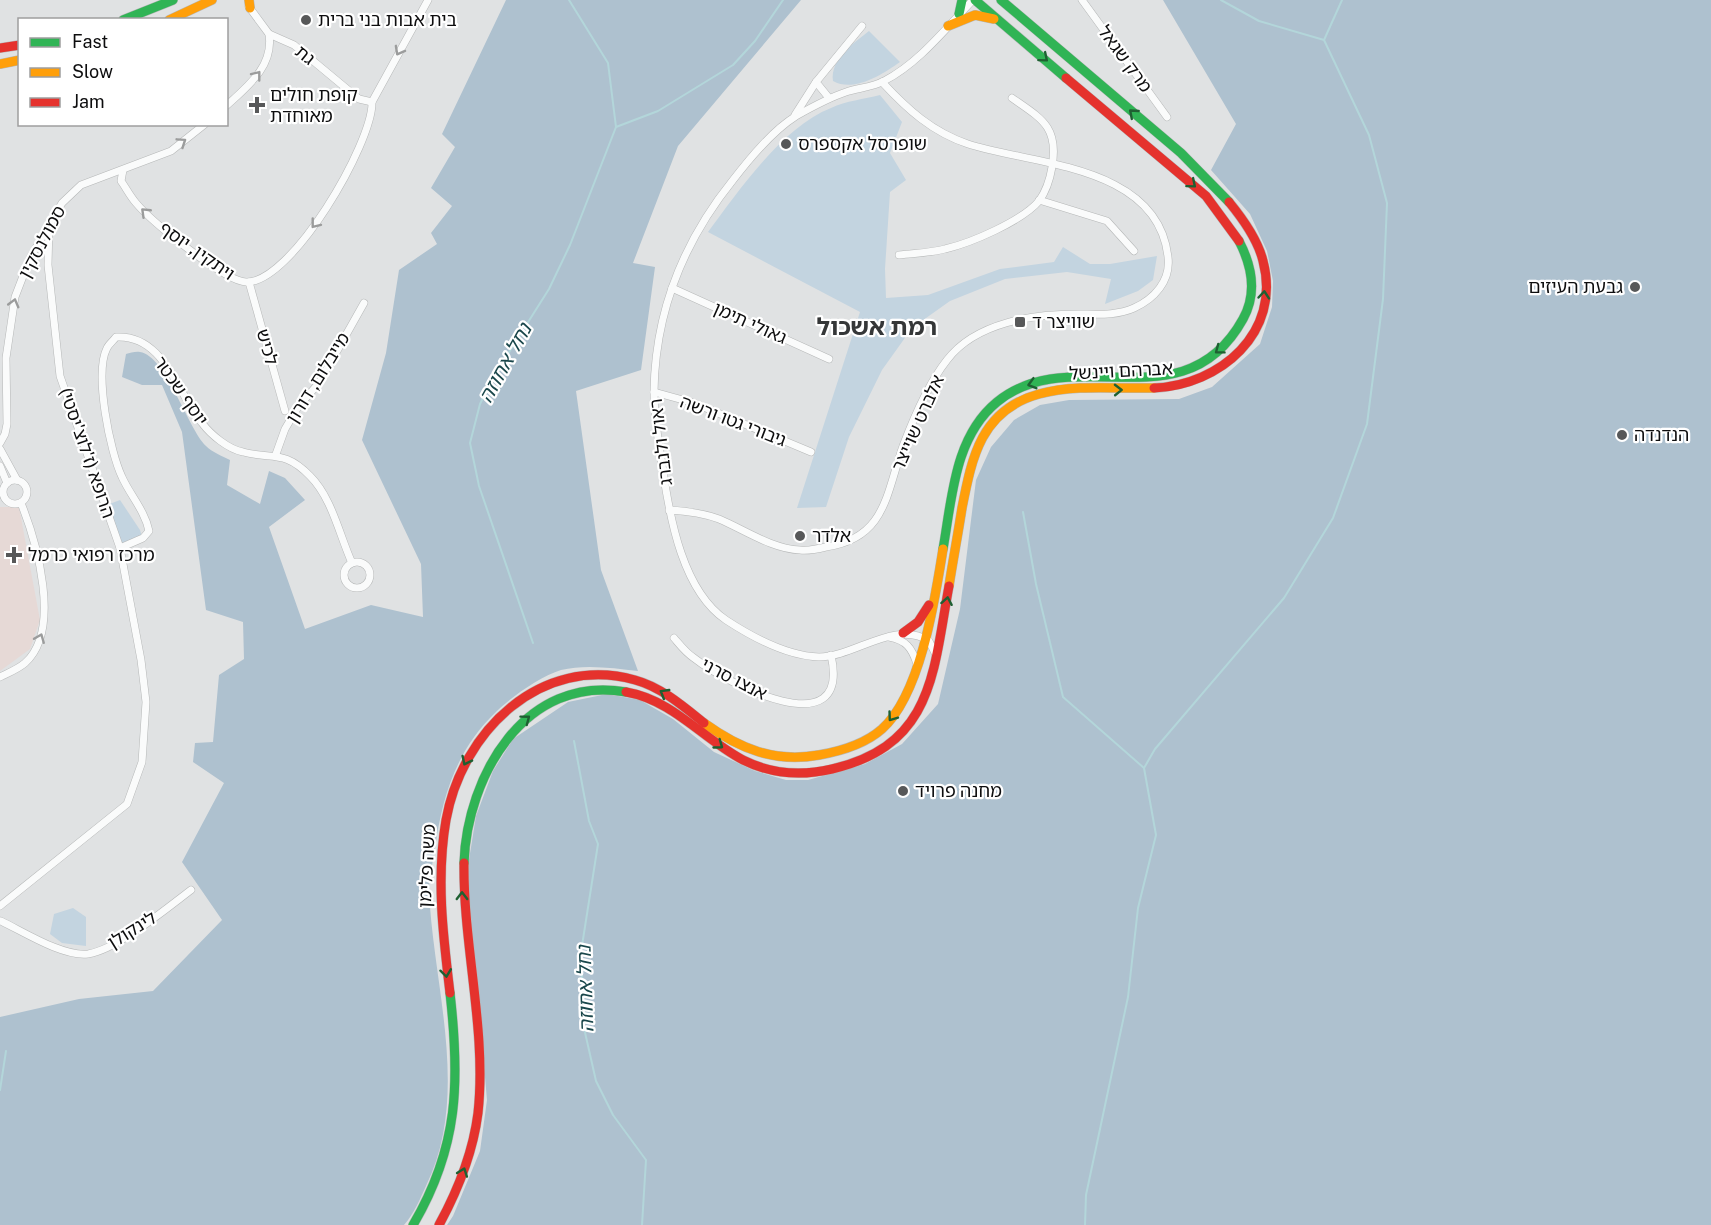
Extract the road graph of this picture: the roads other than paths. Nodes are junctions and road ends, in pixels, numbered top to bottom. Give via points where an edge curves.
1 (152, 0) edge
2 (173, 0) edge
3 (196, 0) edge
4 (212, 0) edge
5 (428, 0) edge
6 (962, 0) edge
7 (974, 0) edge
8 (1082, 0) edge
9 (1003, 1) edge
10 (162, 2) edge
11 (248, 2) edge
12 (145, 11) junction
13 (959, 14) junction
14 (128, 18) edge
15 (173, 18) edge
16 (999, 21) junction
17 (862, 26) dead end
18 (948, 26) junction
19 (269, 34) junction
20 (18, 45) edge
21 (0, 48) edge
22 (18, 60) edge
23 (0, 63) edge
24 (816, 82) junction
25 (882, 82) junction
26 (829, 98) junction
27 (1012, 98) dead end
28 (372, 102) junction
29 (228, 104) edge
30 (1167, 117) dead end
31 (794, 118) junction
32 (202, 126) edge
33 (1053, 163) junction
34 (123, 170) junction
35 (1039, 200) junction
36 (49, 226) junction
37 (35, 249) junction
38 (1134, 251) dead end
39 (899, 255) dead end
40 (48, 258) junction
41 (249, 282) junction
42 (672, 288) junction
43 (364, 303) dead end
44 (829, 359) dead end
45 (654, 392) junction
46 (285, 411) dead end
47 (0, 442) edge
48 (0, 449) edge
49 (811, 452) dead end
50 (276, 454) junction
51 (0, 466) edge
52 (17, 480) junction
53 (8, 483) junction
54 (21, 503) junction
55 (669, 510) junction
56 (120, 548) junction
57 (352, 562) dead end
58 (932, 601) junction
59 (903, 633) junction
60 (674, 638) dead end
61 (889, 638) junction
62 (924, 638) junction
63 (831, 655) junction
64 (937, 659) junction
65 (917, 664) junction
66 (0, 677) edge
67 (191, 890) dead end
68 (0, 908) edge
69 (1, 922) edge
70 (413, 1225) edge
71 (439, 1225) edge

1 - 12 main road
2 - 10 main road
3 - 15 main road
4 - 15 main road
5 -> 28 street, ויתקין, יוסף
6 - 13 main road
7 - 13 street, ראול ולנברג
7 - 16 main road, אברהם ויינשל
8 - 30 street, מרק שגאל
64 -> 9 main road, אברהם ויינשל via 971,461 980,440 999,415 1054,390 1154,388 1205,378 1244,348 1263,311 1262,254 1228,198
10 - 12 main road
10 - 15 street
11 - 19 street, גת
12 - 14 main road
13 - 18 street, ראול ולנברג
16 - 18 main road via 975,15
16 -> 58 main road, אברהם ויינשל via 1206,196 1242,246 1250,266 1251,291 1246,316 1228,343 1179,374 1040,382 1019,388 983,415 958,463
17 - 24 street, ראול ולנברג
18 - 25 street, ראול ולנברג via 909,65
19 - 28 street, גת via 294,45 359,99
29 -> 19 street via 258,76 269,53
20 - 21 main road
22 - 23 main road
24 - 26 street
24 - 31 street, ראול ולנברג
25 - 26 street, ראול ולנברג
25 - 33 street, אלברט שוייצר via 914,116 967,144
26 - 31 street, ראול ולנברג
27 - 33 street via 1041,118 1053,134
28 -> 41 street, ויתקין, יוסף via 363,140 330,205 290,254 270,272
31 - 42 street, ראול ולנברג via 750,159 706,213 686,249
34 -> 32 street, סמולנסקין via 171,151
33 - 35 street via 1049,183
33 - 55 street, אלברט שוייצר via 1101,177 1141,204 1159,229 1169,264 1164,283 1149,302 1123,313 1037,315 998,325 968,341 948,358 931,384 878,519 852,542 801,550 765,540 718,519
34 - 36 street, סמולנסקין via 81,185 62,203
41 -> 34 street, ויתקין, יוסף via 233,279 165,231 136,203 121,181
35 - 38 street via 1107,221
35 - 39 street via 1004,226 945,249
36 - 37 street, סמולנסקין
36 - 40 street, הרופא (ז'לוצ'יסטי)
37 - 40 street via 45,252
47 -> 37 street, סמולנסקין via 7,424 9,321
40 - 56 street, הרופא (ז'לוצ'יסטי) via 60,376
41 - 46 street, לכיש
42 - 44 street, גאולי תימן
42 - 45 street, ראול ולנברג
43 - 50 street, מייבלום, דורון via 319,383 290,422
45 - 49 street, גיבורי גטו ורשה via 694,403
45 - 55 street, ראול ולנברג
48 - 52 street
50 - 56 street, יוסף שכטר via 242,452 221,441 202,424 166,365 150,347 131,336 116,338 107,348 104,367 108,440 149,531 143,538
50 - 57 street, יוסף שכטר via 300,467 319,487
51 - 53 street
52 - 53 street
52 - 54 street via 27,490
53 - 54 street via 5,499
66 -> 54 street via 24,663 34,651 43,634 46,615 32,533
55 - 63 street, ראול ולנברג via 680,554 708,602 724,618 795,653
56 - 68 street, הרופא (ז'לוצ'יסטי) via 146,702 142,762 128,804
58 - 59 main road via 918,622
58 - 62 main road, אברהם ויינשל
59 - 61 street, ראול ולנברג
59 - 62 street
60 - 63 street, אנצו סרני via 714,672 751,691 794,703 818,702 829,694 835,682
61 - 63 street, ראול ולנברג
61 - 65 street via 909,646
62 - 64 street via 933,646
62 - 65 main road, משה פלימן
71 -> 64 main road, משה פלימן via 468,1160 478,1102 479,1058 463,917 465,839 483,778 509,735 554,702 583,691 618,690 652,698 718,746 748,762 787,773 813,772 879,752 902,735 925,700
65 -> 70 main road, משה פלימן via 906,693 887,724 859,743 819,756 791,758 756,753 716,732 650,684 611,675 584,674 540,688 514,703 490,725 469,754 449,805 442,837 439,902 456,1058 455,1108 443,1161 430,1196
67 - 69 street, לינקולן via 110,946 87,954 58,949
68 - 69 street

